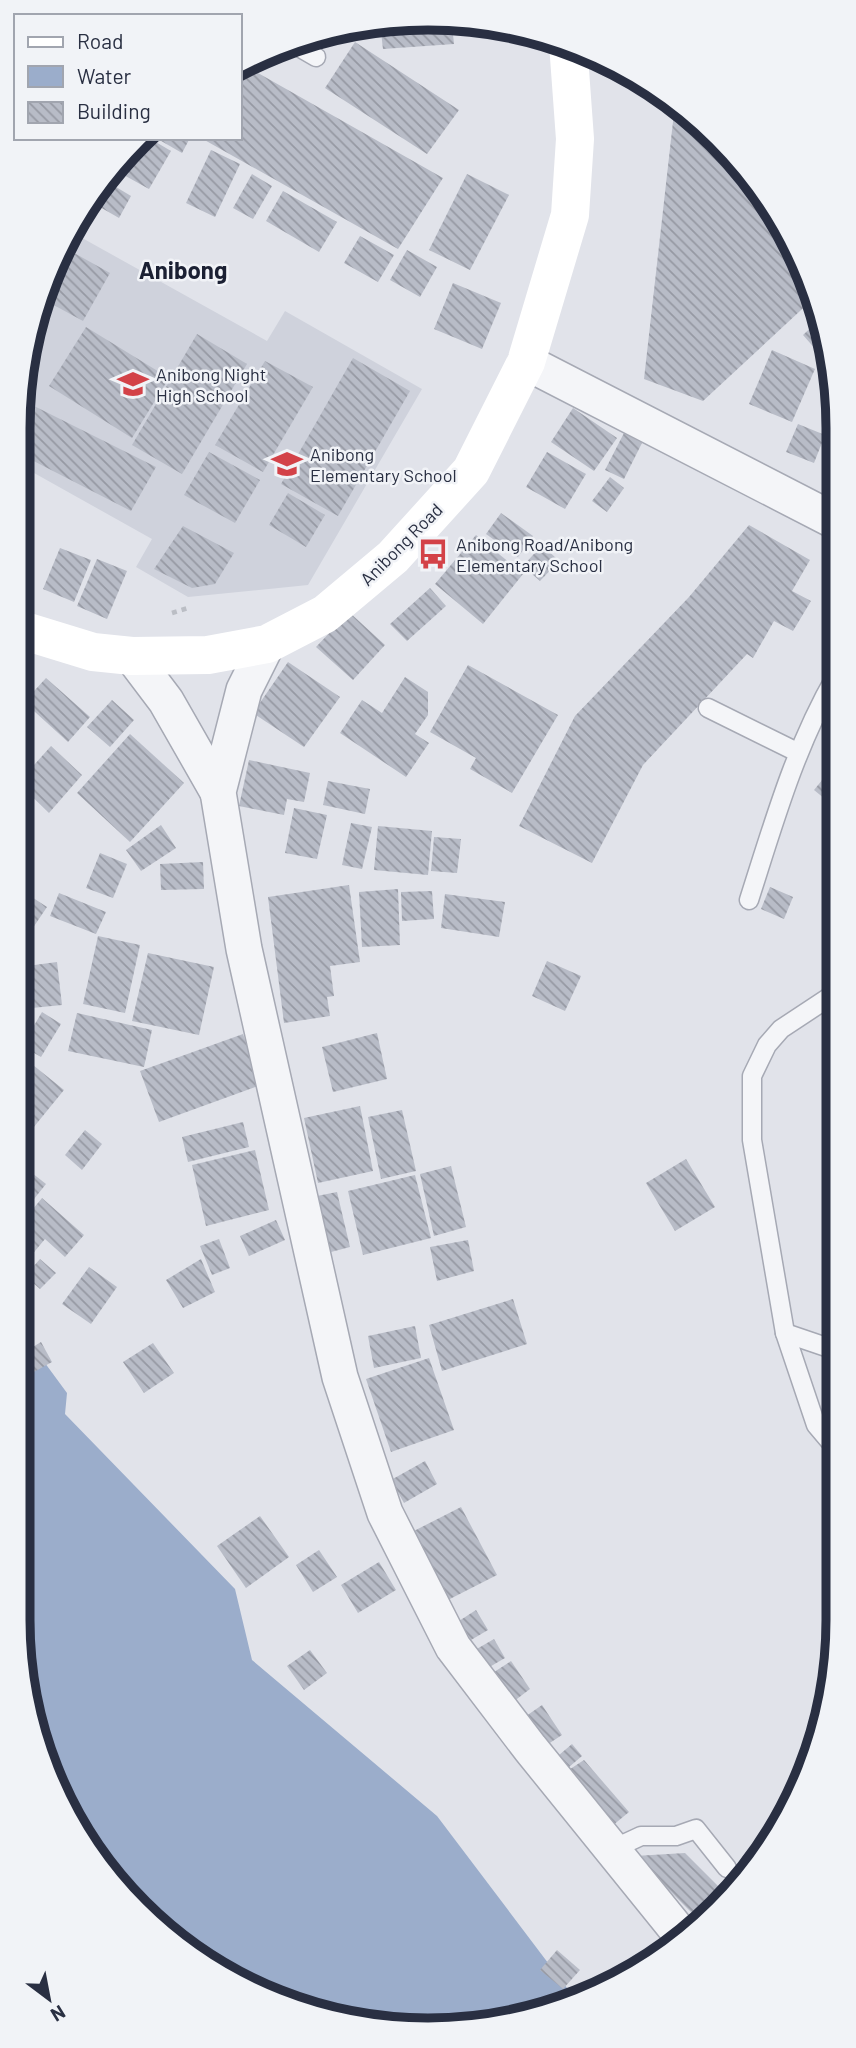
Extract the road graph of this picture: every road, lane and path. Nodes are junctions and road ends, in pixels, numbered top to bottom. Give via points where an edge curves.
1 (304, 50) edge
2 (316, 57) dead end
3 (573, 57) edge
4 (526, 362) junction
5 (826, 516) edge
6 (191, 607) dead end
7 (164, 615) dead end
8 (30, 633) edge
9 (267, 644) junction
10 (132, 656) junction
11 (826, 693) edge
12 (708, 708) dead end
13 (797, 752) junction
14 (218, 792) junction
15 (749, 900) dead end
16 (826, 999) edge
17 (785, 1333) junction
18 (826, 1347) edge
19 (826, 1437) edge
20 (611, 1850) junction
21 (727, 1868) dead end
22 (677, 1930) edge

1 - 2 lane
3 - 4 main road, Anibong Road via 570,215
4 - 5 street
4 - 9 main road, Anibong Road via 471,471 393,557 325,614
6 - 7 path
8 - 10 main road, Anibong Road via 93,652
9 - 10 main road, Anibong Road via 208,655
9 - 14 street via 244,690
10 - 14 street via 166,701
11 - 13 lane
12 - 13 lane
13 - 15 lane
14 - 20 street via 244,949 340,1377 386,1513 453,1647
16 - 17 lane via 780,1029 752,1076 752,1140
17 - 18 lane
17 - 19 lane via 816,1425
20 - 21 lane via 641,1836 676,1836 696,1829
20 - 22 street

